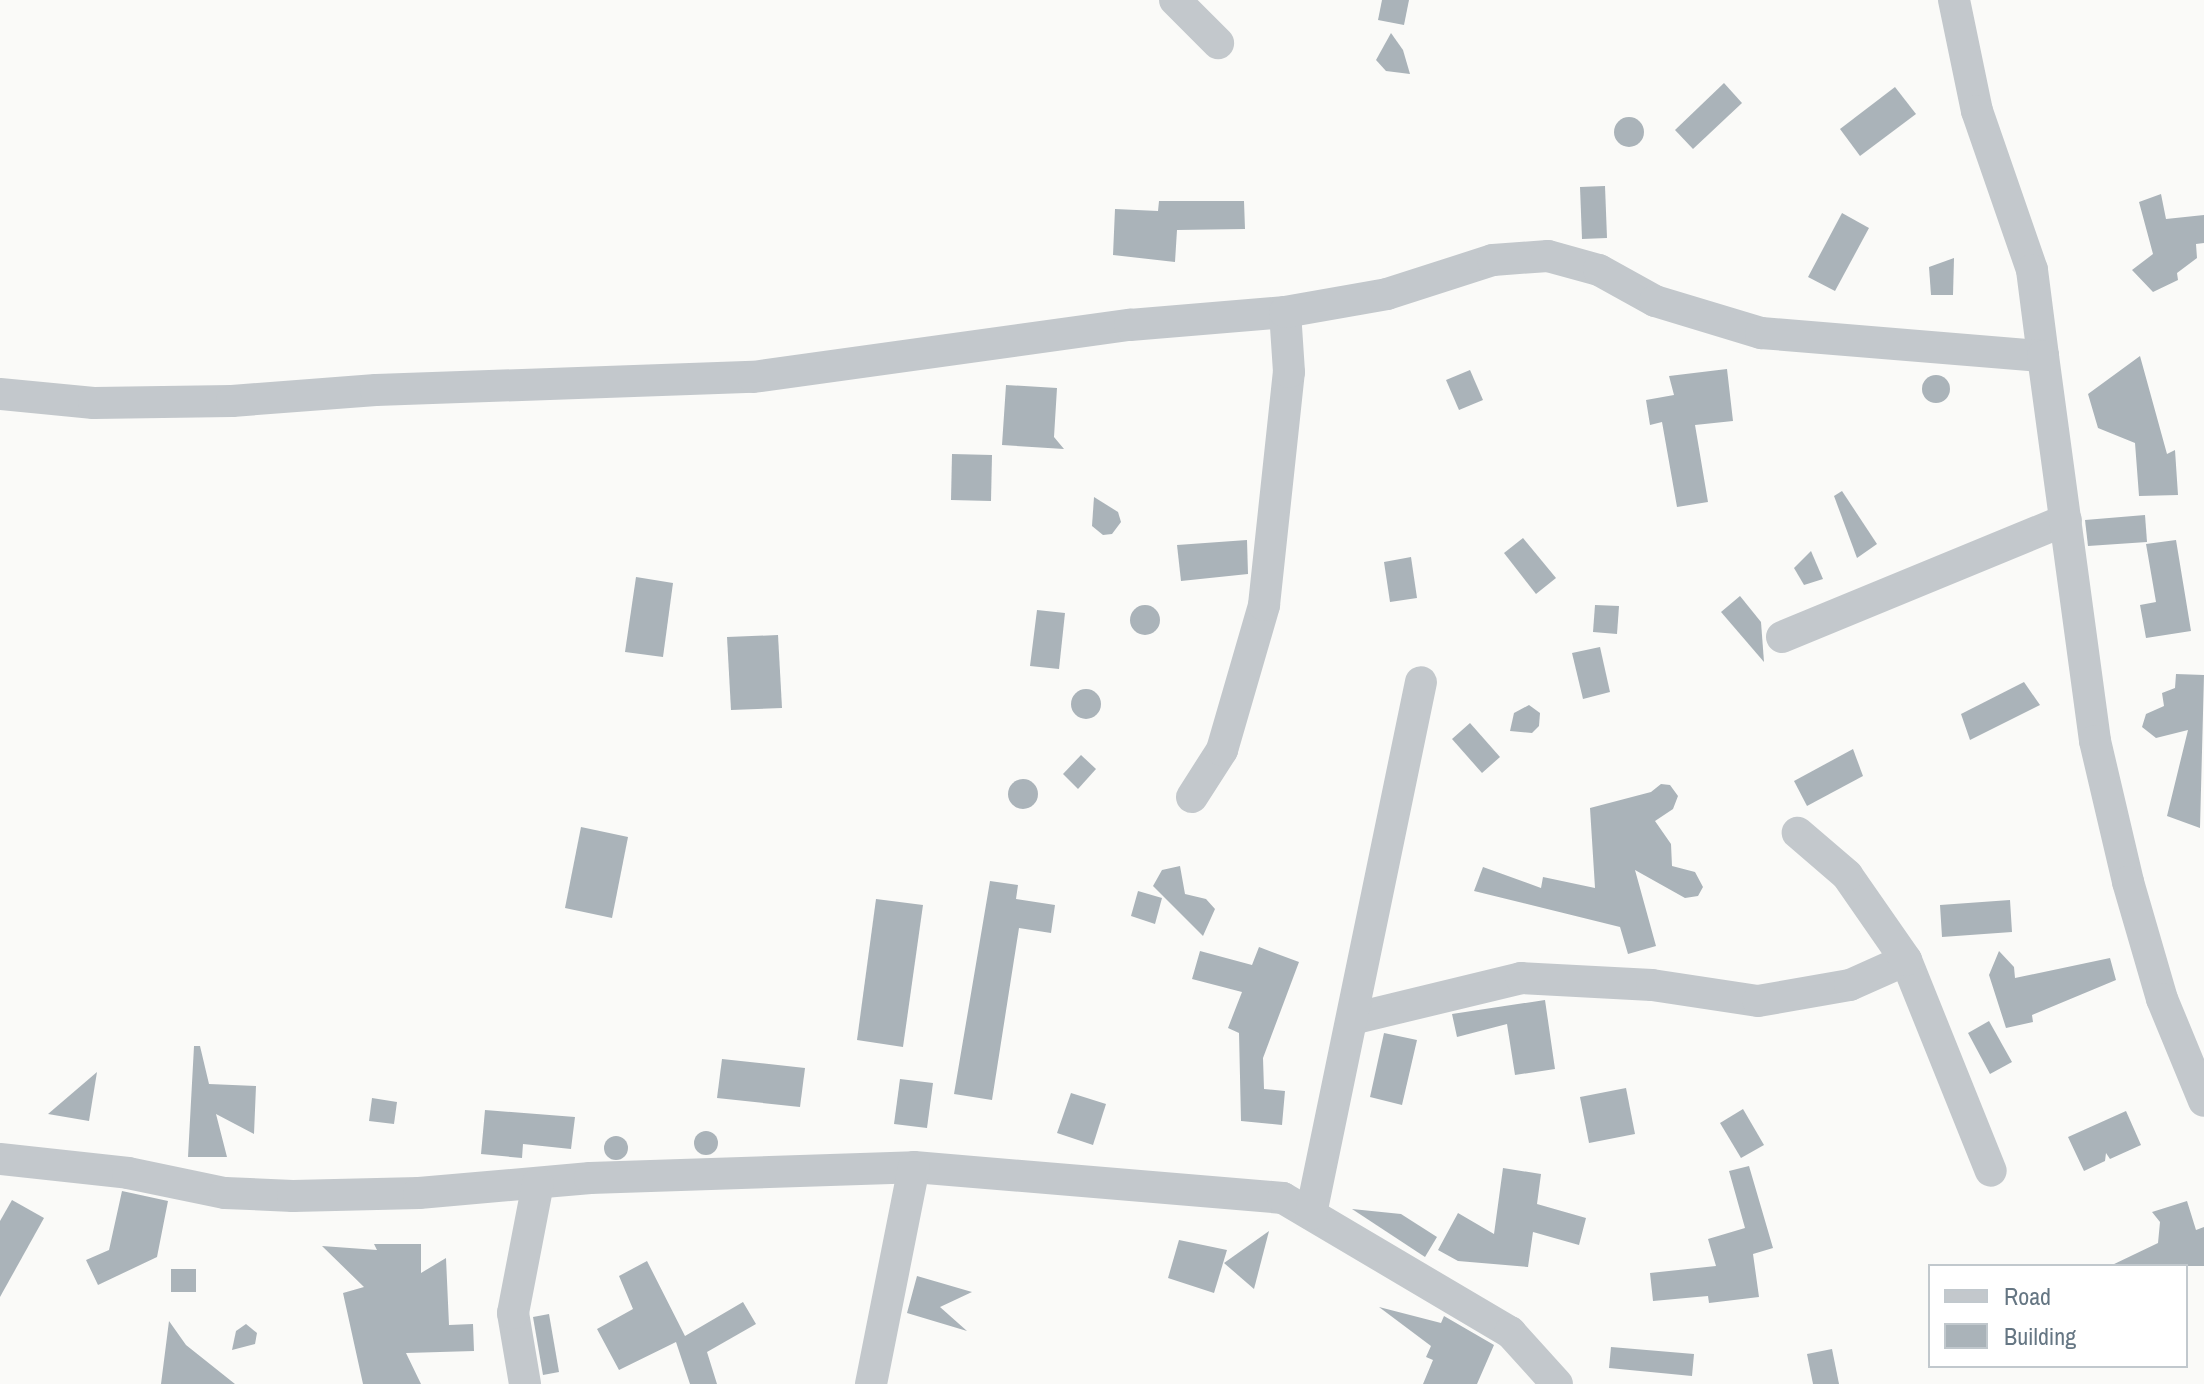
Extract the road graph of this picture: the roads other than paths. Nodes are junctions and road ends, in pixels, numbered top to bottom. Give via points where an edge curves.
1 (1175, 0) edge
2 (1954, 0) edge
3 (1218, 43) dead end
4 (1285, 312) junction
5 (2043, 356) junction
6 (0, 394) edge
7 (2066, 520) junction
8 (1782, 637) dead end
9 (1421, 682) dead end
10 (1192, 797) dead end
11 (1798, 833) dead end
12 (1906, 960) junction
13 (1352, 1019) junction
14 (2204, 1101) edge
15 (0, 1159) edge
16 (914, 1167) junction
17 (1991, 1171) dead end
18 (538, 1183) junction
19 (1311, 1214) junction
20 (525, 1384) edge
21 (871, 1384) edge
22 (1557, 1384) edge

1 - 3 street
2 - 5 street via 1977,111 2032,270
4 - 5 street via 1387,294 1493,260 1548,256 1599,270 1655,301 1761,333
4 - 6 street via 1130,325 753,377 217,401 94,403
4 - 10 street via 1289,372 1264,605 1222,750
5 - 7 street
7 - 8 street
7 - 14 street via 2095,741 2128,882 2162,999
9 - 13 street
11 - 12 street via 1847,875
12 - 13 street via 1850,985 1758,1001 1652,985 1521,978
12 - 17 street
13 - 19 street
15 - 18 street via 128,1173 225,1193 293,1196
16 - 18 street
16 - 19 street via 1254,1194 1283,1198
16 - 21 street
18 - 20 street via 513,1313
19 - 22 street via 1510,1332

